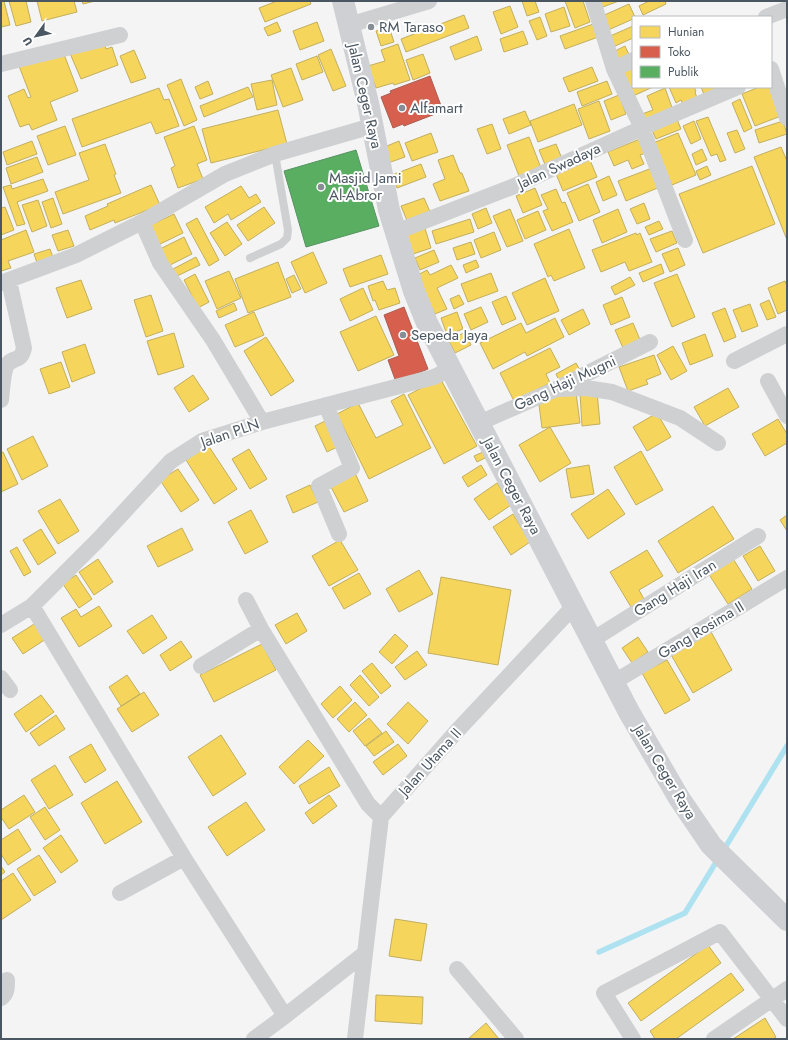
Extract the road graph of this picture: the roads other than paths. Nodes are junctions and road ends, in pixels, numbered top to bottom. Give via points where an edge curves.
1 (344, 1) edge
2 (429, 1) edge
3 (593, 1) edge
4 (787, 9) edge
5 (769, 16) edge
6 (349, 25) junction
7 (120, 34) dead end
8 (632, 60) edge
9 (1, 64) edge
10 (614, 69) junction
11 (772, 74) edge
12 (736, 88) edge
13 (787, 118) edge
14 (372, 126) junction
15 (642, 128) junction
16 (275, 154) junction
17 (142, 222) junction
18 (396, 232) junction
19 (685, 240) dead end
20 (250, 258) dead end
21 (5, 282) edge
22 (787, 334) edge
23 (650, 342) dead end
24 (734, 361) dead end
25 (451, 369) junction
26 (768, 382) dead end
27 (554, 390) junction
28 (1, 400) edge
29 (326, 405) junction
30 (787, 416) edge
31 (262, 422) junction
32 (479, 423) junction
33 (718, 443) dead end
34 (340, 534) dead end
35 (758, 536) dead end
36 (787, 578) edge
37 (246, 600) dead end
38 (32, 606) junction
39 (574, 606) junction
40 (1, 624) edge
41 (261, 629) junction
42 (592, 640) junction
43 (201, 666) dead end
44 (614, 682) junction
45 (381, 817) junction
46 (184, 858) junction
47 (120, 893) dead end
48 (787, 920) edge
49 (364, 954) junction
50 (457, 969) dead end
51 (7, 980) dead end
52 (787, 989) edge
53 (1, 998) edge
54 (773, 1000) junction
55 (285, 1016) junction
56 (787, 1019) edge
57 (254, 1039) edge
58 (355, 1039) edge
59 (516, 1039) edge
60 (633, 1039) edge
61 (714, 1039) edge

1 - 6 main road, Jalan Ceger Raya
2 - 6 street
3 - 10 street
4 - 5 street
6 - 14 main road, Jalan Ceger Raya
7 - 9 street
8 - 10 street
10 - 15 street
11 - 13 street
12 - 15 street, Jalan Swadaya
14 - 16 street
14 - 18 main road, Jalan Ceger Raya
15 - 18 street, Jalan Swadaya via 512,187
15 - 19 street
16 - 17 street via 225,174
16 - 20 lane via 288,230 281,244
17 - 21 street via 76,254
17 - 31 street via 160,263 213,340
18 - 25 main road, Jalan Ceger Raya via 414,291
21 - 28 street via 24,348 19,359 6,366
22 - 24 street
23 - 27 street, Gang Haji Mugni
25 - 29 street, Jalan PLN via 434,377
25 - 32 main road, Jalan Ceger Raya
26 - 30 street
27 - 32 street, Gang Haji Mugni
27 - 33 street via 586,388 612,392 680,418
29 - 31 street, Jalan PLN
29 - 34 street via 352,468 319,486
31 - 38 street, Jalan PLN via 202,441 171,461
32 - 39 main road, Jalan Ceger Raya
35 - 42 street, Gang Haji Iran
36 - 44 street, Gang Rosima II
37 - 41 street
38 - 40 street, Jalan PLN
38 - 46 street
39 - 42 main road, Jalan Ceger Raya
39 - 45 street, Jalan Utama II via 456,732
41 - 43 street
41 - 45 street via 368,804
42 - 44 main road, Jalan Ceger Raya
44 - 48 main road, Jalan Ceger Raya via 679,798 711,845
45 - 49 street
46 - 47 street
46 - 55 street
49 - 55 street
49 - 58 street
50 - 59 street
51 - 53 street via 8,989
52 - 54 street
54 - 56 street
54 - 60 street via 720,932 604,993
54 - 61 street
55 - 57 street

